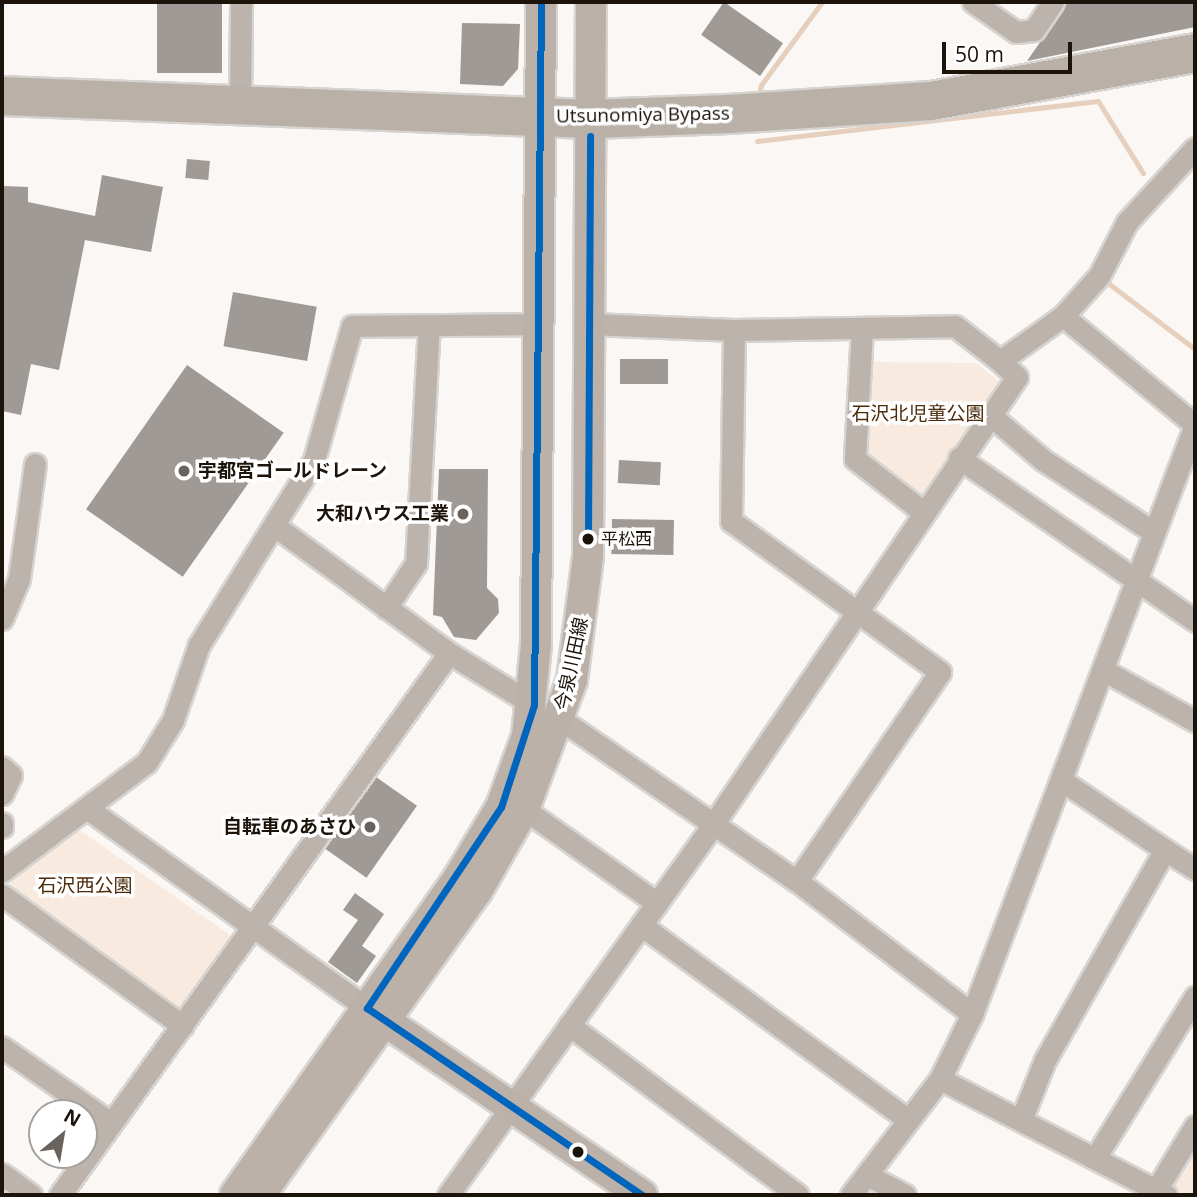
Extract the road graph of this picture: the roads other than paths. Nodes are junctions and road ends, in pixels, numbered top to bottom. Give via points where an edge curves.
1 (241, 2) edge
2 (541, 2) edge
3 (591, 2) edge
4 (973, 2) edge
5 (1053, 2) edge
6 (1195, 52) edge
7 (2, 96) edge
8 (240, 105) junction
9 (540, 117) junction
10 (590, 119) junction
11 (1195, 148) edge
12 (1063, 316) junction
13 (539, 324) junction
14 (592, 324) junction
15 (429, 326) junction
16 (862, 328) junction
17 (734, 330) junction
18 (1000, 360) junction
19 (990, 415) junction
20 (1195, 425) edge
21 (959, 458) junction
22 (35, 464) dead end
23 (922, 510) junction
24 (275, 526) junction
25 (1152, 531) junction
26 (1133, 582) junction
27 (386, 608) junction
28 (856, 610) junction
29 (2, 619) edge
30 (1195, 621) edge
31 (449, 653) junction
32 (1103, 670) junction
33 (534, 705) junction
34 (560, 719) junction
35 (1195, 721) edge
36 (2, 767) edge
37 (1062, 780) junction
38 (2, 794) edge
39 (88, 809) junction
40 (524, 809) junction
41 (714, 823) junction
42 (1165, 850) junction
43 (1195, 869) edge
44 (2, 872) edge
45 (797, 881) junction
46 (2, 895) edge
47 (657, 903) junction
48 (641, 925) junction
49 (254, 928) junction
50 (1195, 997) edge
51 (972, 1014) junction
52 (377, 1016) junction
53 (183, 1026) junction
54 (569, 1026) junction
55 (2, 1047) edge
56 (940, 1079) junction
57 (510, 1109) junction
58 (908, 1120) junction
59 (1021, 1120) junction
60 (111, 1123) junction
61 (1195, 1126) edge
62 (1095, 1158) junction
63 (2, 1174) edge
64 (867, 1175) junction
65 (1161, 1193) edge
66 (31, 1195) edge
67 (60, 1195) edge
68 (235, 1195) edge
69 (260, 1195) edge
70 (448, 1195) edge
71 (642, 1195) edge
72 (798, 1195) edge
73 (851, 1195) edge
74 (905, 1195) edge

1 - 8 street
2 - 9 street, 今泉川田線
3 - 10 street, 今泉川田線
4 - 5 street via 1016,32 1034,30
6 - 10 highway, Utsunomiya Bypass via 1020,88 855,110
7 - 8 highway, Utsunomiya Bypass
8 - 9 highway, Utsunomiya Bypass
9 - 10 highway, Utsunomiya Bypass
9 - 13 street, 今泉川田線
10 - 14 street, 今泉川田線
11 - 12 street via 1127,222 1099,276
12 - 18 street
12 - 20 street
13 - 15 street
13 - 33 street, 今泉川田線
14 - 17 street
14 - 34 street, 今泉川田線 via 585,598
15 - 24 street via 352,326 314,460
15 - 27 street via 416,563
16 - 17 street
16 - 18 street via 955,326
16 - 23 street via 855,459
17 - 28 street via 731,521
18 - 19 street via 1017,377
19 - 21 street
19 - 25 street via 1043,460
20 - 25 street
21 - 23 street
21 - 26 street
22 - 29 street via 19,579
23 - 28 street
24 - 27 street
24 - 39 street via 199,645 173,720 147,762
25 - 26 street
26 - 30 street
26 - 32 street
27 - 31 street
28 - 41 street
28 - 45 street via 940,673
31 - 33 street
31 - 49 street
32 - 35 street
32 - 37 street
33 - 52 street, 今泉川田線 via 502,807
34 - 40 street, 今泉川田線
34 - 41 street
36 - 38 street via 11,775
37 - 42 street
37 - 51 street
39 - 44 street
39 - 49 street
40 - 47 street
40 - 52 street, 今泉川田線
41 - 45 street
41 - 47 street
42 - 43 street
42 - 59 street via 1045,1060
45 - 51 street
46 - 53 street
47 - 48 street
48 - 54 street
48 - 58 street
49 - 52 street
49 - 53 street
50 - 62 street
51 - 56 street
52 - 57 street
52 - 68 street, 今泉川田線
52 - 69 street, 今泉川田線
53 - 60 street
54 - 57 street
54 - 72 street
55 - 60 street
56 - 58 street
56 - 59 street
57 - 70 street
57 - 71 street
58 - 64 street
59 - 62 street
60 - 67 street
61 - 65 street
62 - 65 street
63 - 66 street
64 - 73 street
64 - 74 street

